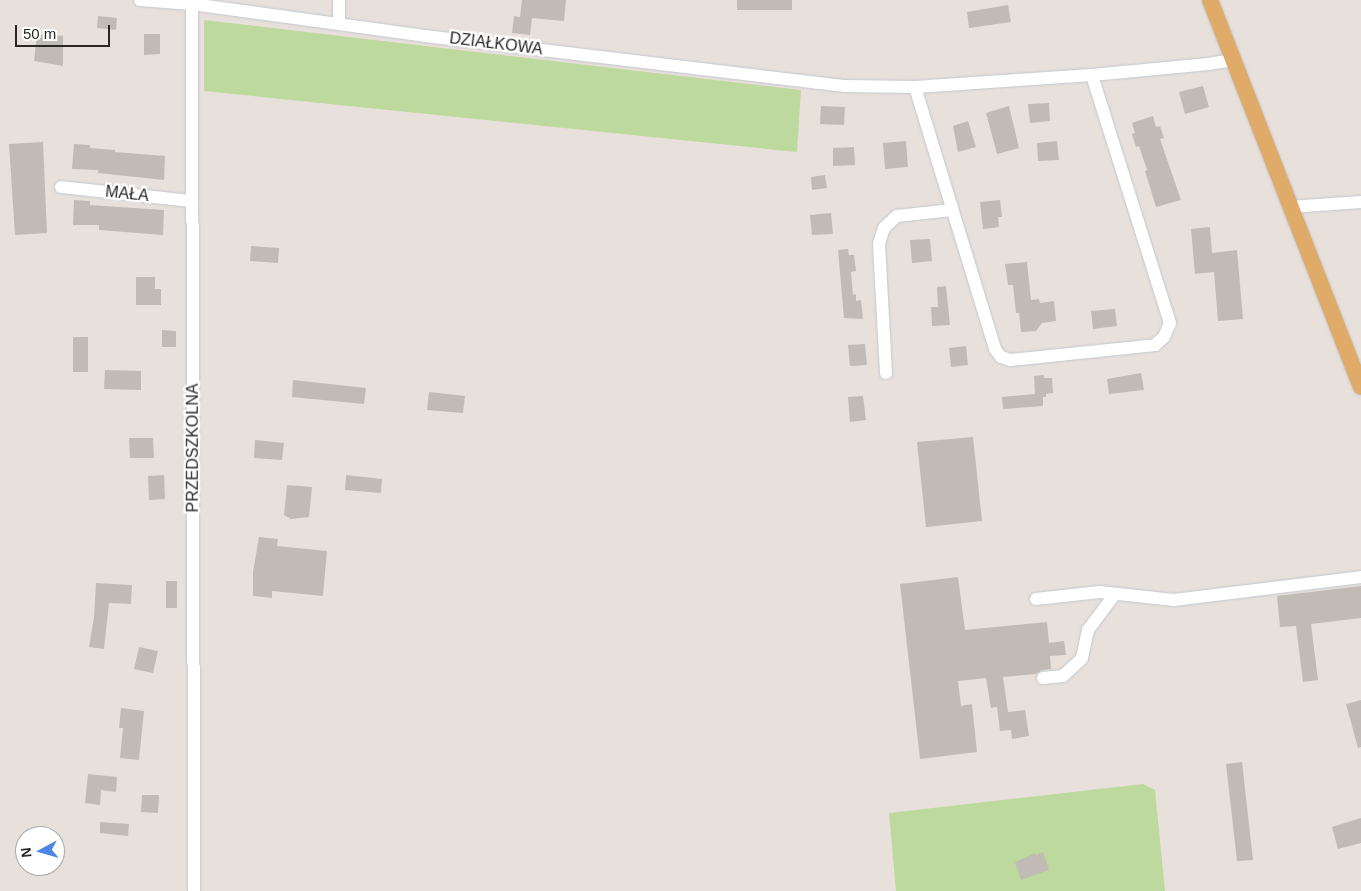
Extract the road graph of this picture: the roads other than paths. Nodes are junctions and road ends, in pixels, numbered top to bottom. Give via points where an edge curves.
1 (140, 0) edge
2 (339, 0) edge
3 (1210, 0) edge
4 (192, 2) edge
5 (339, 24) junction
6 (1232, 60) junction
7 (1092, 75) junction
8 (915, 87) junction
9 (61, 187) dead end
10 (192, 201) junction
11 (1361, 202) edge
12 (1290, 208) junction
13 (952, 210) junction
14 (886, 372) dead end
15 (1361, 387) edge
16 (1361, 577) edge
17 (1115, 594) junction
18 (1036, 599) dead end
19 (1043, 678) dead end
20 (194, 891) edge

1 - 4 street, DZIAŁKOWA
2 - 5 street
3 - 6 main road
4 - 5 street, DZIAŁKOWA
4 - 10 street, PRZEDSZKOLNA
5 - 8 street, DZIAŁKOWA via 845,86
6 - 7 street, DZIAŁKOWA
6 - 12 main road
7 - 8 street, DZIAŁKOWA
7 - 13 street via 1170,323 1164,337 1155,345 1011,360 1001,357 995,349
8 - 13 street
9 - 10 street, MAŁA
10 - 20 street, PRZEDSZKOLNA
11 - 12 street
12 - 15 main road
13 - 14 street via 897,216 884,228 879,244
16 - 17 street via 1174,600
17 - 18 street via 1100,592
17 - 19 street via 1088,630 1082,658 1063,676

